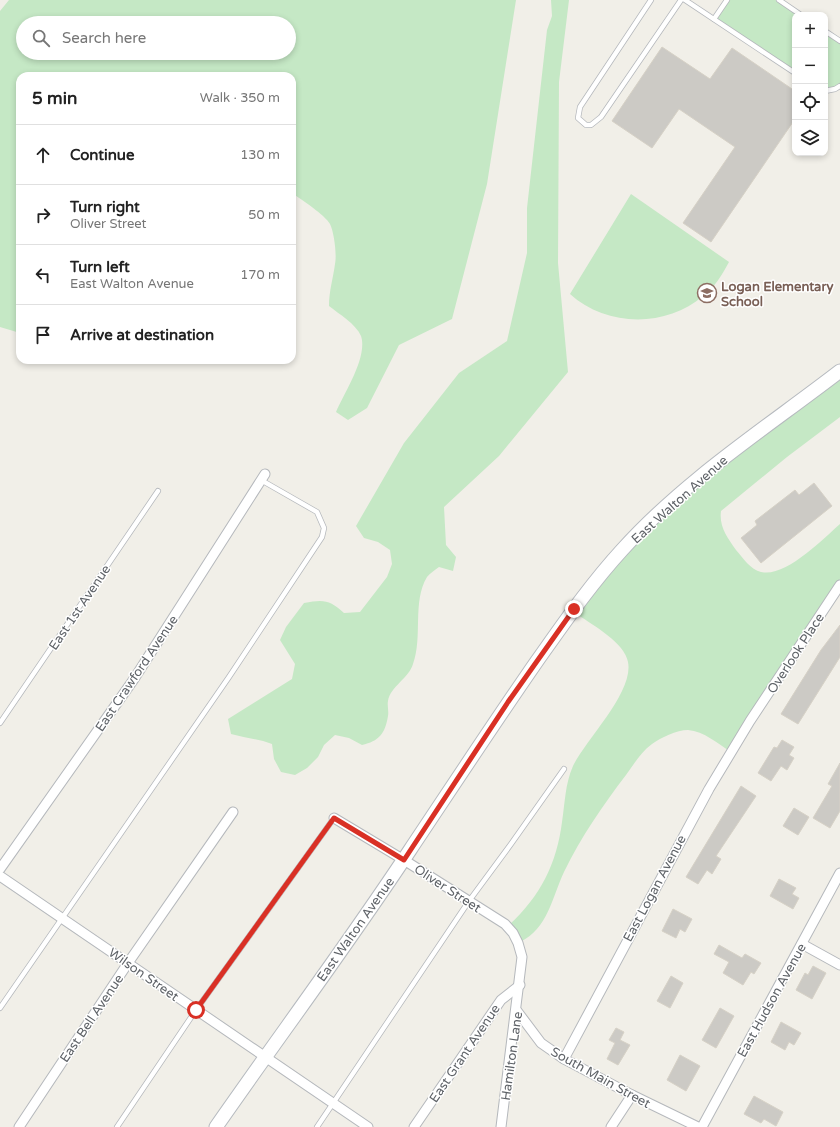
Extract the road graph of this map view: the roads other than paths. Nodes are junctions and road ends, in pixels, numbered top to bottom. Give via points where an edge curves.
1 (651, 0) edge
2 (681, 0) edge
3 (685, 0) edge
4 (727, 0) edge
5 (779, 0) edge
6 (693, 2) edge
7 (797, 12) edge
8 (714, 19) junction
9 (828, 33) edge
10 (840, 40) edge
11 (792, 71) edge
12 (840, 86) edge
13 (828, 90) edge
14 (840, 371) edge
15 (262, 477) joint
16 (158, 491) dead end
17 (840, 585) edge
18 (750, 721) joint
19 (0, 723) edge
20 (564, 769) dead end
21 (232, 812) dead end
22 (334, 818) joint
23 (404, 860) junction
24 (0, 869) edge
25 (840, 873) edge
26 (0, 876) edge
27 (469, 901) junction
28 (63, 917) junction
29 (802, 944) junction
30 (128, 962) junction
31 (840, 965) edge
32 (520, 985) junction
33 (0, 1008) edge
34 (196, 1010) junction
35 (517, 1011) junction
36 (264, 1058) junction
37 (564, 1058) junction
38 (632, 1096) junction
39 (333, 1104) junction
40 (19, 1127) edge
41 (117, 1127) edge
42 (216, 1127) edge
43 (317, 1127) edge
44 (368, 1127) edge
45 (414, 1127) edge
46 (501, 1127) edge
47 (612, 1127) edge
48 (698, 1127) edge
49 (702, 1127) edge

1 - 2 lane via 580,107 578,118 586,125 591,125 600,117
3 - 6 lane
4 - 8 lane
5 - 7 lane
6 - 8 lane
8 - 11 lane
9 - 10 lane
12 - 13 lane
14 - 23 main road, East Walton Avenue via 706,473 667,506 622,550 574,609 508,702
15 - 24 street, East Crawford Avenue via 134,679
15 - 28 lane via 317,512 324,528 322,537 229,677
16 - 19 lane, East 1st Avenue
17 - 18 street, Overlook Place
18 - 37 street, East Logan Avenue via 680,839
20 - 27 lane
21 - 30 street, East Bell Avenue
22 - 23 street, Oliver Street
22 - 34 lane
23 - 27 street, Oliver Street
23 - 36 main road, East Walton Avenue
25 - 29 street, East Hudson Avenue
26 - 28 street, Wilson Street
27 - 32 street, Oliver Street via 505,924 513,933 522,957
27 - 39 lane
28 - 30 street, Wilson Street
28 - 33 lane
29 - 31 street
29 - 49 street, East Hudson Avenue
30 - 34 street, Wilson Street
30 - 40 street, East Bell Avenue
32 - 35 street, Hamilton Lane
32 - 45 street, East Grant Avenue via 501,1000
34 - 36 street, Wilson Street
34 - 41 lane
35 - 37 street, South Main Street via 541,1043
35 - 46 street, Hamilton Lane
36 - 39 street, Wilson Street
36 - 42 main road, East Walton Avenue
37 - 38 street, South Main Street
38 - 47 street
38 - 48 street, South Main Street
39 - 43 lane
39 - 44 street, Wilson Street

